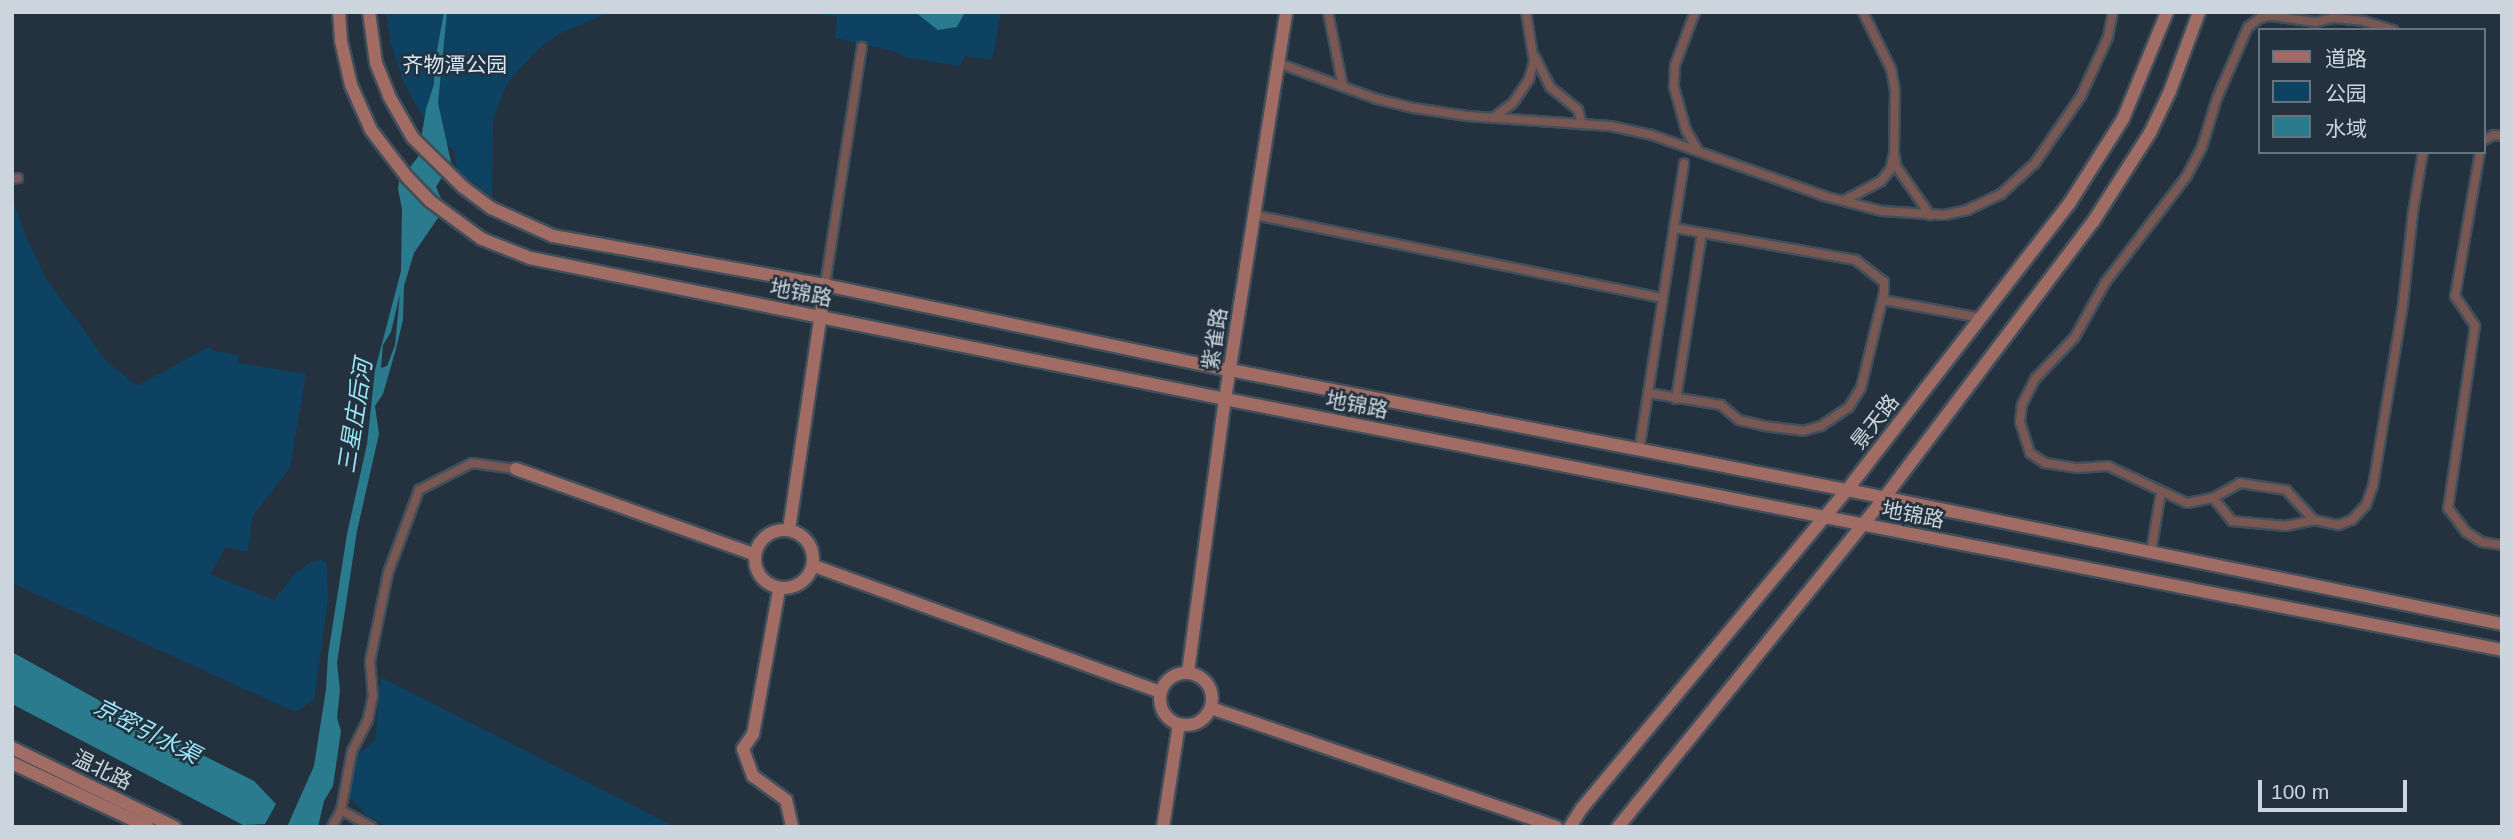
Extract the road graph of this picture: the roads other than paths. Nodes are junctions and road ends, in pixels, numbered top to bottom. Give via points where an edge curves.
1 (339, 12) edge
2 (369, 12) edge
3 (1286, 12) edge
4 (1328, 12) edge
5 (1526, 12) edge
6 (1695, 12) edge
7 (1863, 12) edge
8 (2113, 12) edge
9 (2167, 12) edge
10 (2199, 12) edge
11 (2387, 28) edge
12 (862, 47) dead end
13 (1533, 51) junction
14 (1278, 63) junction
15 (1343, 87) junction
16 (1493, 118) junction
17 (1582, 124) junction
18 (1698, 151) junction
19 (1894, 154) junction
20 (2423, 154) edge
21 (2480, 154) edge
22 (1684, 164) dead end
23 (1843, 200) junction
24 (1254, 215) junction
25 (1930, 215) junction
26 (1674, 228) junction
27 (1702, 233) junction
28 (825, 285) junction
29 (1663, 298) junction
30 (1882, 300) junction
31 (820, 316) junction
32 (1980, 318) junction
33 (1230, 370) junction
34 (1648, 393) junction
35 (1225, 399) junction
36 (1676, 399) junction
37 (1639, 450) junction
38 (516, 469) joint
39 (1847, 490) junction
40 (2161, 492) junction
41 (1884, 498) junction
42 (2213, 498) junction
43 (1824, 517) junction
44 (2314, 520) junction
45 (1862, 524) junction
46 (789, 530) junction
47 (2502, 545) edge
48 (2151, 552) junction
49 (754, 554) junction
50 (814, 566) junction
51 (779, 590) junction
52 (2502, 624) edge
53 (2502, 650) edge
54 (1188, 672) junction
55 (1160, 692) junction
56 (1211, 708) junction
57 (1179, 724) junction
58 (12, 748) edge
59 (12, 762) edge
60 (341, 810) junction
61 (148, 827) edge
62 (175, 827) edge
63 (332, 827) edge
64 (373, 827) edge
65 (792, 827) edge
66 (1163, 827) edge
67 (1556, 827) edge
68 (1570, 827) edge
69 (1618, 827) edge

1 - 31 street, 地锦路 via 351,85 371,130 416,188 482,239 530,258
2 - 28 street, 地锦路 via 376,63 403,123 447,173 491,208 553,236
3 - 14 street, 紫雀路
4 - 15 street
5 - 13 street
6 - 18 street via 1675,65 1674,87 1686,130
7 - 19 street via 1891,69
8 - 25 street via 2095,68 2035,163 1990,200 1967,210
9 - 32 street, 景天路 via 2142,79 2098,163
10 - 41 street via 2170,91 2123,180
11 - 40 street via 2364,20 2315,23 2272,16 2248,27 2186,177 2105,284 2075,337 2035,379 2022,405 2020,422 2036,459 2078,468 2108,466
12 - 28 street
13 - 16 street via 1530,79
13 - 17 street via 1550,87 1578,110
14 - 15 street
14 - 24 street, 紫雀路
15 - 16 street via 1414,108
16 - 17 street
17 - 18 street via 1650,134
18 - 23 street
19 - 23 street via 1881,181
19 - 25 street via 1896,166
20 - 44 street via 2373,486 2366,505 2352,520 2338,525
21 - 47 street via 2456,288 2458,301 2475,326 2448,509 2466,532 2482,542
22 - 26 street
23 - 25 street via 1882,211
24 - 29 street
24 - 33 street, 紫雀路
26 - 27 street
26 - 29 street
27 - 30 street via 1856,260 1884,282
27 - 36 street
28 - 31 street
28 - 33 street, 地锦路
29 - 34 street
30 - 32 street
30 - 36 street via 1861,388 1849,407 1821,426 1803,431 1763,426 1738,420 1721,405
31 - 35 street, 地锦路
31 - 46 street
32 - 39 street, 景天路
33 - 35 street, 紫雀路
33 - 37 street, 地锦路
34 - 36 street
34 - 37 street
35 - 43 street, 地锦路
35 - 54 street, 紫雀路
37 - 39 street, 地锦路
38 - 49 street
38 - 60 street via 472,463 419,490 388,573 370,661 373,696 365,731 352,751
39 - 41 street, 地锦路
39 - 43 street, 景天路
40 - 42 street via 2187,503
40 - 48 street
41 - 45 street
41 - 48 street, 地锦路
42 - 44 street via 2232,521 2286,526
42 - 44 street via 2240,483 2286,490
43 - 45 street, 地锦路
43 - 68 street, 景天路
45 - 53 street, 地锦路
45 - 69 street
46 - 49 street via 775,531 762,540
46 - 50 street via 807,544
48 - 52 street, 地锦路
49 - 51 street via 765,582
50 - 51 street via 793,587
50 - 55 street
51 - 65 street via 753,734 743,749 753,776 786,800
54 - 55 street via 1170,677
54 - 56 street via 1208,684
55 - 57 street via 1161,708
56 - 57 street via 1194,724
56 - 67 street
57 - 66 street
58 - 62 street, 温北路
59 - 61 street, 温北路
60 - 63 street
60 - 64 street

